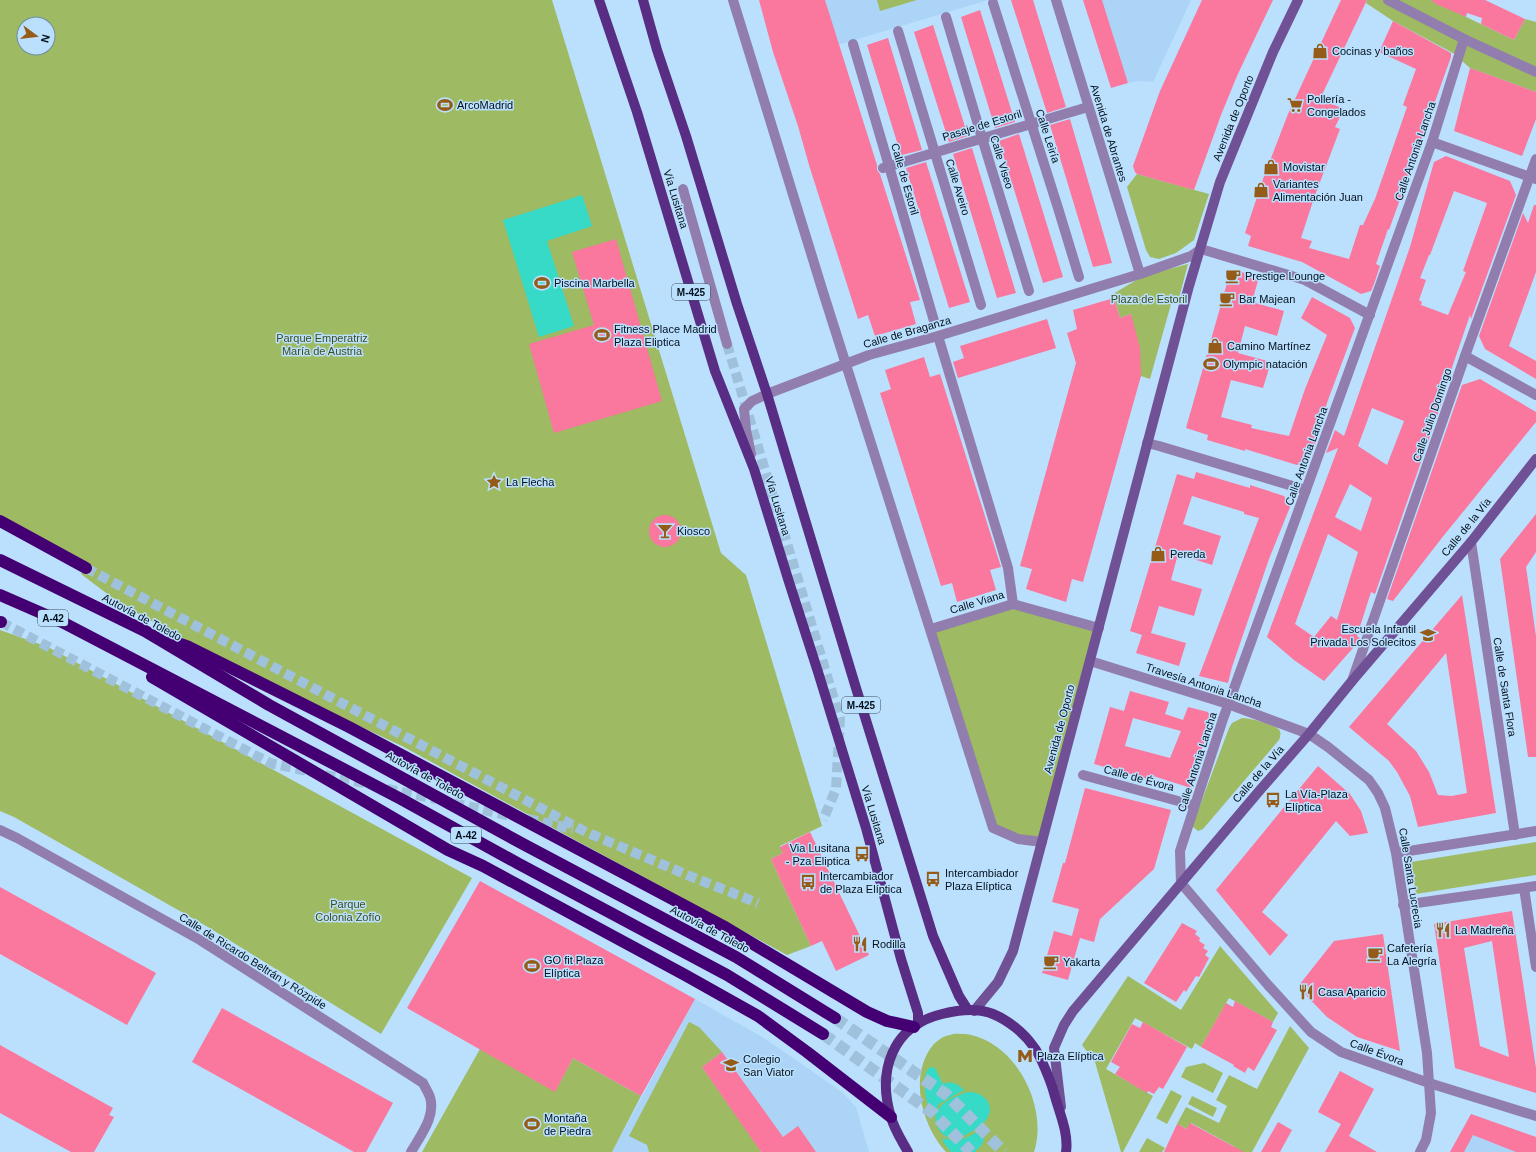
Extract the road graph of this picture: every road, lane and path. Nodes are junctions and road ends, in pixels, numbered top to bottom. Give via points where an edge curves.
1 (599, 0) edge
2 (643, 0) edge
3 (733, 0) edge
4 (1056, 0) edge
5 (1298, 0) edge
6 (1388, 0) edge
7 (993, 3) dead end
8 (946, 17) dead end
9 (898, 30) dead end
10 (1464, 39) junction
11 (853, 44) dead end
12 (1536, 72) edge
13 (1088, 107) junction
14 (1031, 123) junction
15 (982, 138) junction
16 (1432, 142) junction
17 (934, 152) junction
18 (1536, 159) edge
19 (886, 167) junction
20 (1533, 178) edge
21 (683, 189) dead end
22 (1201, 249) junction
23 (1140, 274) junction
24 (1079, 277) dead end
25 (1029, 291) dead end
26 (981, 305) dead end
27 (1370, 315) junction
28 (934, 321) dead end
29 (938, 336) junction
30 (727, 344) tunnel mouth
31 (1465, 356) junction
32 (847, 364) junction
33 (767, 394) junction
34 (1536, 396) edge
35 (1147, 443) junction
36 (1536, 459) edge
37 (754, 468) junction
38 (1306, 490) junction
39 (0, 521) edge
40 (1471, 542) junction
41 (0, 560) edge
42 (86, 568) tunnel mouth
43 (0, 595) edge
44 (1012, 604) junction
45 (1099, 628) junction
46 (931, 629) junction
47 (145, 631) junction
48 (106, 644) junction
49 (1090, 661) junction
50 (1352, 680) junction
51 (1228, 704) junction
52 (1309, 734) junction
53 (1083, 775) dead end
54 (1189, 804) dead end
55 (0, 830) edge
56 (1536, 831) edge
57 (1515, 835) junction
58 (1042, 842) junction
59 (1396, 853) junction
60 (1181, 883) junction
61 (1536, 886) edge
62 (1524, 888) junction
63 (1403, 905) junction
64 (1536, 967) edge
65 (971, 1010) junction
66 (835, 1018) tunnel mouth
67 (916, 1026) junction
68 (823, 1034) tunnel mouth
69 (1429, 1083) junction
70 (1536, 1116) edge
71 (891, 1117) junction
72 (1064, 1127) junction
73 (411, 1152) edge
74 (908, 1152) edge
75 (1066, 1152) edge
76 (1420, 1152) edge

1 - 37 main road, Vía Lusitana / M-425 via 637,112 715,371
2 - 33 main road, Vía Lusitana / M-425
3 - 32 street
4 - 13 street, Avenida de Abrantes
5 - 22 main road, Avenida de Oporto via 1273,52 1220,182
6 - 10 street
7 - 14 street, Calle Leiría
8 - 15 street, Calle Viseo
9 - 17 street, Calle Aveiro
10 - 12 street
10 - 16 street, Calle Antonia Lancha
11 - 19 street, Calle de Estoril
13 - 14 street, Pasaje de Estoril
13 - 23 street, Avenida de Abrantes
14 - 15 street, Pasaje de Estoril
14 - 24 street, Calle Leiría
15 - 17 street, Pasaje de Estoril
15 - 25 street, Calle Viseo
16 - 20 street
16 - 27 street, Calle Antonia Lancha
17 - 19 street, Pasaje de Estoril
17 - 26 street, Calle Aveiro
18 - 20 street, Calle Julio Domingo
19 - 28 street, Calle de Estoril
20 - 31 street, Calle Julio Domingo
21 - 30 street
22 - 23 street via 1191,256
22 - 27 street via 1305,280
22 - 35 main road, Avenida de Oporto
23 - 29 street, Calle de Braganza
27 - 38 street, Calle Antonia Lancha
29 - 32 street, Calle de Braganza via 869,355
29 - 44 street via 1008,568
31 - 34 street
31 - 50 street, Calle Julio Domingo
32 - 33 street, Calle de Braganza
32 - 46 street
33 - 37 street, Calle de Braganza via 752,401 744,409
33 - 65 main road, Vía Lusitana / M-425 via 933,936 959,996
35 - 38 street
35 - 45 main road, Avenida de Oporto
36 - 40 main road, Calle de la Vía
37 - 67 main road, Vía Lusitana via 866,828 918,1014
38 - 51 street, Calle Antonia Lancha
39 - 42 highway
40 - 50 main road, Calle de la Vía
40 - 57 street, Calle de Santa Flora
41 - 47 highway, Autovía de Toledo / A-42
43 - 48 highway, A-42
44 - 45 street, Calle Viana
44 - 46 street, Calle Viana
45 - 49 main road, Avenida de Oporto
46 - 58 street via 993,828 1018,839
47 - 66 highway, Autovía de Toledo / A-42 via 269,705 736,957
47 - 67 highway via 189,647 348,727 723,926 867,1012 887,1021
48 - 68 highway, A-42 via 727,975
48 - 71 highway via 145,673 448,850 483,866 758,1016
49 - 51 street, Travesía Antonia Lancha
49 - 58 main road, Avenida de Oporto
50 - 52 main road, Calle de la Vía
51 - 52 street, Travesía Antonia Lancha
51 - 60 street, Calle Antonia Lancha via 1180,852
52 - 59 street, Calle Santa Lucrecia via 1369,780 1385,808
52 - 60 main road, Calle de la Vía
53 - 54 street, Calle de Évora
55 - 73 street, Calle de Ricardo Beltrán y Rózpide via 200,940 423,1083 430,1098 431,1111 427,1125
56 - 57 street
57 - 59 street
58 - 65 main road, Avenida de Oporto via 1013,951 998,982
59 - 63 street, Calle Santa Lucrecia
60 - 69 street, Calle Évora via 1311,1032 1341,1052
60 - 72 main road, Calle de la Vía via 1064,1024 1054,1048
61 - 62 street
62 - 63 street
62 - 64 street
63 - 69 street, Calle Santa Lucrecia via 1427,1053
65 - 67 main road via 938,1015
65 - 72 main road via 1000,1018 1013,1026 1034,1046 1052,1086
67 - 71 main road via 906,1032 888,1062 885,1082
69 - 70 street, Calle Évora
69 - 76 street, Calle Santa Lucrecia via 1431,1113 1426,1140
71 - 74 main road
72 - 75 main road via 1067,1139

